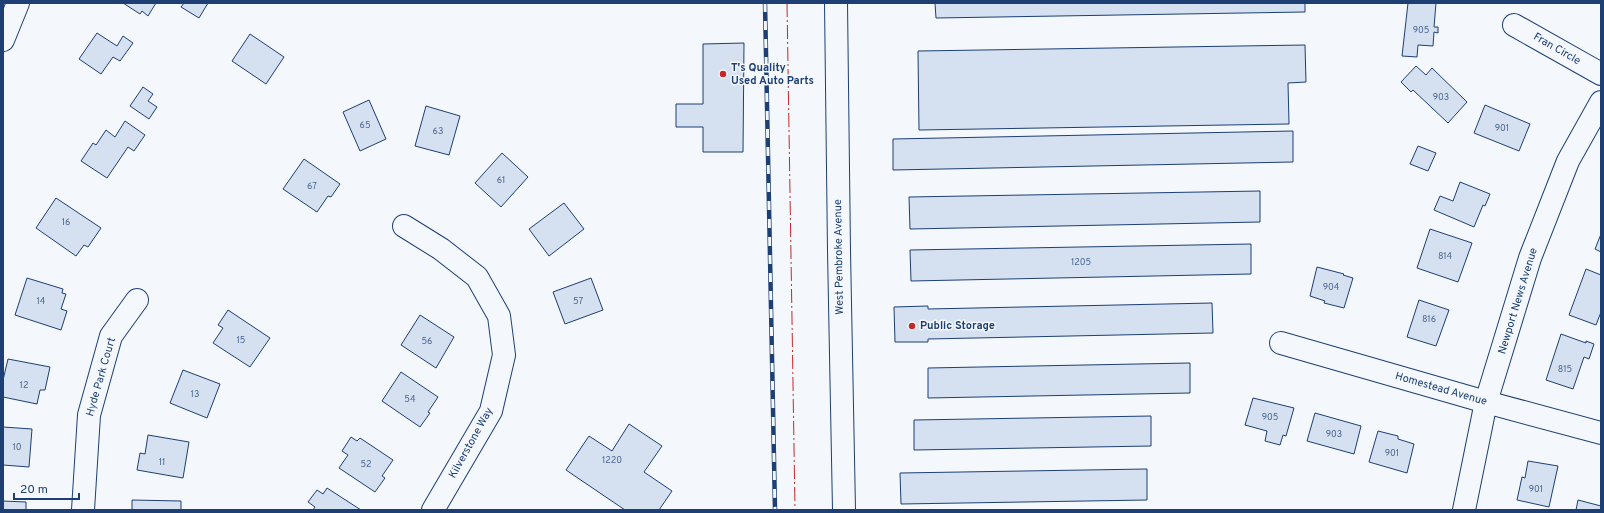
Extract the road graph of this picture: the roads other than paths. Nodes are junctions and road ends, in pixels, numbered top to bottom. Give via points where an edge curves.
1 (18, 3) edge
2 (836, 3) edge
3 (1514, 25) dead end
4 (3, 40) edge
5 (1601, 74) edge
6 (1601, 102) edge
7 (404, 226) dead end
8 (137, 300) dead end
9 (1281, 343) dead end
10 (1486, 402) junction
11 (1601, 433) edge
12 (83, 510) edge
13 (433, 510) edge
14 (844, 510) edge
15 (1464, 510) edge

1 - 4 street
2 - 14 street, West Pembroke Avenue
3 - 5 street, Fran Circle
6 - 10 street, Newport News Avenue via 1568,161 1530,258
7 - 13 street, Kilverstone Way via 441,249 477,277 499,316 504,355 491,411
8 - 12 street, Hyde Park Court via 111,336 89,415
9 - 10 street, Homestead Avenue
10 - 11 street, Homestead Avenue
10 - 15 street, Newport News Avenue

